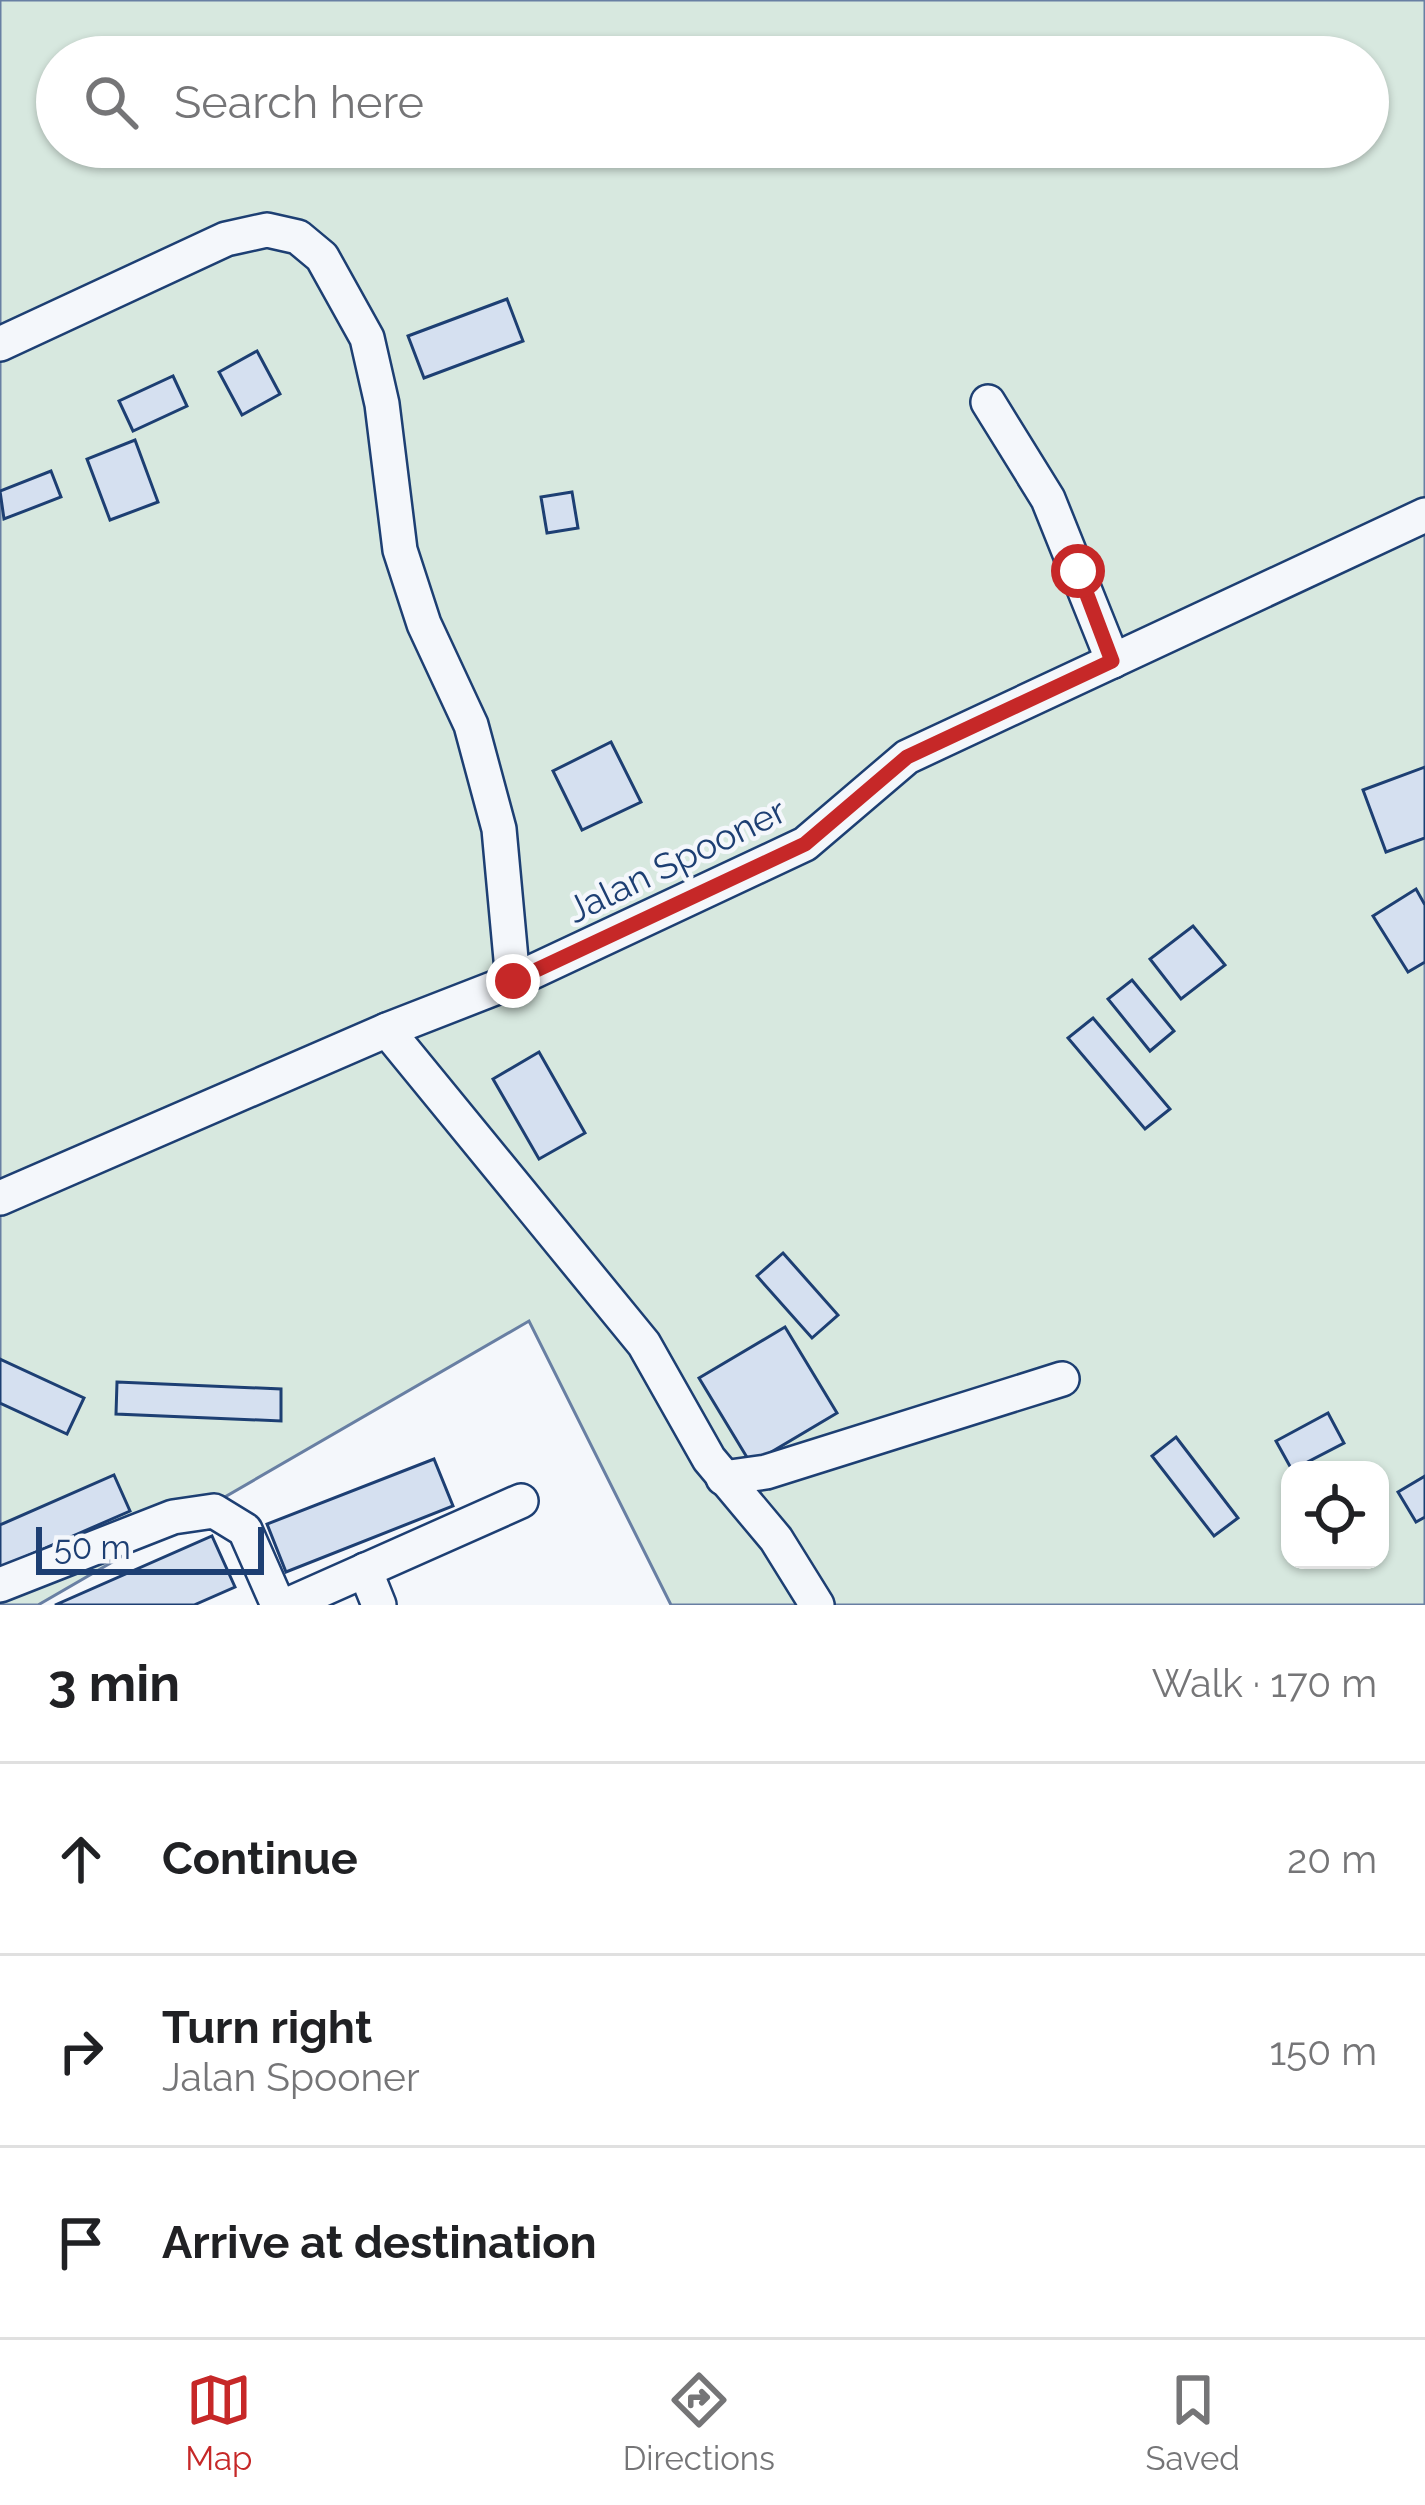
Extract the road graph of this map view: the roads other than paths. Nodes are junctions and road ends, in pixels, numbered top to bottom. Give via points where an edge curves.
1 (0, 344) edge
2 (988, 402) dead end
3 (1425, 515) edge
4 (1112, 661) junction
5 (513, 981) junction
6 (387, 1030) junction
7 (0, 1198) edge
8 (1062, 1379) dead end
9 (723, 1478) junction
10 (520, 1501) dead end
11 (365, 1570) junction
12 (0, 1585) edge
13 (282, 1605) edge
14 (379, 1605) edge
15 (817, 1605) edge

1 - 5 street via 226,239 267,230 298,237 322,257 367,338 400,550 470,725 499,829
2 - 4 street via 1048,499
3 - 4 street, Jalan Spooner
4 - 5 street, Jalan Spooner via 907,757 805,844
5 - 6 street, Jalan Spooner
6 - 7 street, Jalan Spooner
6 - 9 street via 644,1344
8 - 9 street via 766,1472
9 - 15 street
10 - 11 street
11 - 13 street
11 - 14 street
12 - 13 street via 172,1517 214,1511 245,1530

